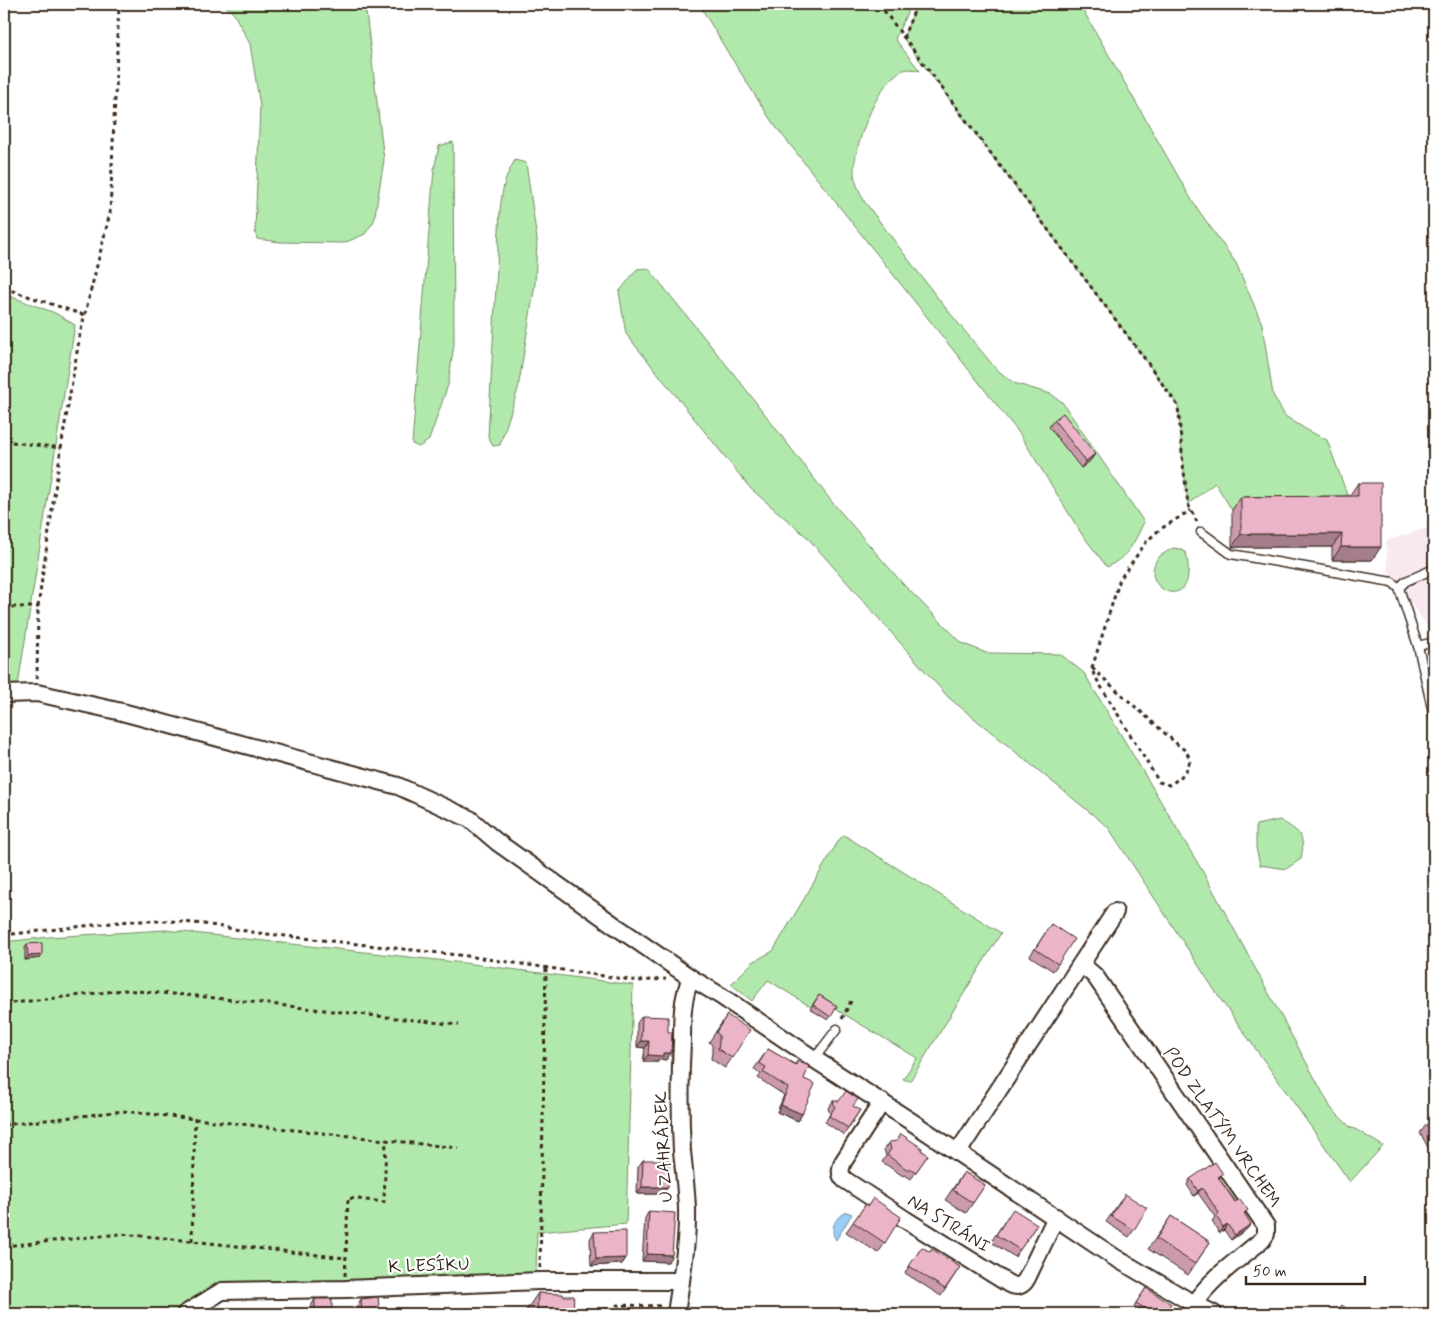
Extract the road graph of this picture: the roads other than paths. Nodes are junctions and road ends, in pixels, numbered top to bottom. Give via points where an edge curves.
1 (1201, 532) road end
2 (1434, 569) edge
3 (1399, 588) junction
4 (1434, 642) edge
5 (1418, 646) junction
6 (4, 694) edge
7 (1434, 717) edge
8 (1115, 912) dead end
9 (1081, 964) junction
10 (687, 975) junction
11 (837, 1029) road end
12 (814, 1059) junction
13 (882, 1102) junction
14 (958, 1152) junction
15 (1056, 1217) junction
16 (681, 1281) junction
17 (1194, 1304) junction
18 (677, 1310) edge
19 (185, 1314) edge
20 (1214, 1314) edge

1 - 3 lane via 1231,554 1392,582
2 - 3 lane via 1406,581
3 - 5 lane
4 - 5 lane
5 - 7 lane
6 - 10 street via 37,693 122,712 398,786 470,819 497,842
8 - 9 street
9 - 14 street
9 - 17 street, POD ZLATÝM VRCHEM via 1095,976 1266,1226 1262,1240 1207,1287
10 - 12 street
10 - 16 street, U ZAHRÁDEK via 680,1071 687,1209
11 - 12 lane
12 - 13 street
13 - 14 street
13 - 15 street, NA STRÁNI via 843,1162 840,1172 845,1180 1016,1286 1024,1284
14 - 15 street
15 - 17 street via 1114,1257
16 - 18 street, U ZAHRÁDEK
16 - 19 street, K LESÍKU via 540,1281 222,1291
17 - 20 street

